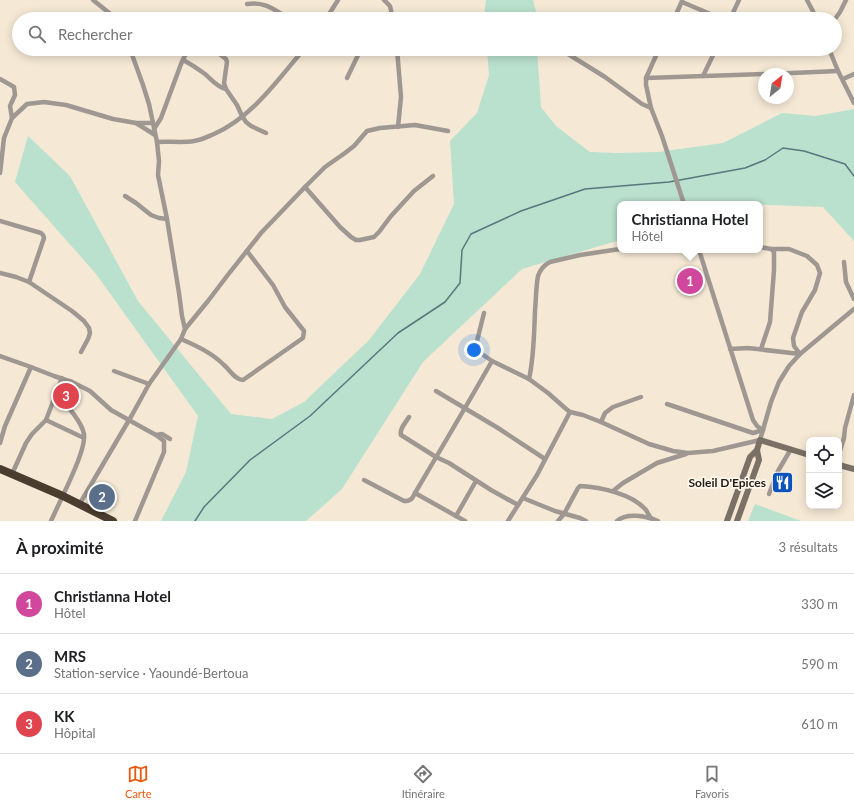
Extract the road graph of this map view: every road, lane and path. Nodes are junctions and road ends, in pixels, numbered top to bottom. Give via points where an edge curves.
1 (93, 0) edge
2 (338, 0) edge
3 (384, 0) edge
4 (739, 0) edge
5 (807, 0) edge
6 (846, 0) edge
7 (682, 1) edge
8 (99, 2) edge
9 (247, 4) dead end
10 (109, 12) edge
11 (277, 12) edge
12 (330, 12) edge
13 (391, 12) edge
14 (677, 12) edge
15 (706, 12) edge
16 (733, 12) edge
17 (813, 12) edge
18 (840, 12) edge
19 (132, 56) edge
20 (185, 56) edge
21 (222, 56) edge
22 (298, 56) edge
23 (358, 56) edge
24 (398, 56) edge
25 (571, 56) edge
26 (656, 56) edge
27 (713, 56) edge
28 (833, 56) edge
29 (183, 60) junction
30 (838, 71) junction
31 (794, 73) edge
32 (758, 74) edge
33 (854, 74) edge
34 (703, 76) junction
35 (347, 78) dead end
36 (646, 78) junction
37 (0, 79) edge
38 (843, 79) junction
39 (226, 89) junction
40 (854, 104) edge
41 (651, 108) junction
42 (242, 116) junction
43 (12, 118) junction
44 (136, 123) junction
45 (152, 123) junction
46 (398, 127) junction
47 (448, 131) dead end
48 (155, 132) junction
49 (266, 133) dead end
50 (157, 142) junction
51 (0, 173) edge
52 (432, 176) dead end
53 (305, 187) junction
54 (125, 196) dead end
55 (683, 201) edge
56 (167, 219) junction
57 (0, 220) edge
58 (763, 248) edge
59 (617, 249) edge
60 (771, 249) junction
61 (247, 251) junction
62 (700, 253) edge
63 (844, 262) dead end
64 (0, 274) edge
65 (29, 282) junction
66 (854, 299) edge
67 (854, 305) edge
68 (854, 309) edge
69 (484, 313) dead end
70 (185, 329) junction
71 (181, 339) junction
72 (730, 348) junction
73 (761, 349) junction
74 (81, 352) dead end
75 (800, 354) junction
76 (0, 356) edge
77 (492, 361) junction
78 (31, 367) junction
79 (114, 371) dead end
80 (62, 378) junction
81 (529, 380) junction
82 (148, 384) junction
83 (436, 391) dead end
84 (854, 395) edge
85 (641, 397) dead end
86 (60, 398) dead end
87 (667, 404) dead end
88 (464, 408) junction
89 (570, 412) junction
90 (409, 417) dead end
91 (46, 420) junction
92 (129, 420) junction
93 (601, 422) junction
94 (762, 430) junction
95 (156, 434) junction
96 (84, 438) junction
97 (170, 439) dead end
98 (760, 440) junction
99 (0, 443) edge
100 (842, 445) edge
101 (791, 449) junction
102 (757, 450) junction
103 (688, 453) junction
104 (806, 454) edge
105 (436, 457) junction
106 (545, 459) junction
107 (842, 466) edge
108 (0, 469) edge
109 (854, 470) edge
110 (12, 474) junction
111 (364, 480) dead end
112 (476, 481) junction
113 (613, 491) junction
114 (415, 493) junction
115 (769, 494) dead end
116 (63, 496) junction
117 (523, 498) junction
118 (79, 505) junction
119 (518, 505) junction
120 (555, 511) junction
121 (564, 514) junction
122 (456, 516) junction
123 (651, 518) junction
124 (51, 521) edge
125 (113, 521) edge
126 (135, 521) edge
127 (464, 521) edge
128 (508, 521) edge
129 (558, 521) edge
130 (586, 521) edge
131 (617, 521) edge
132 (658, 521) edge
133 (727, 521) edge
134 (737, 521) edge

1 - 8 street
2 - 12 street
3 - 13 street
4 - 16 street
5 - 17 street
6 - 18 street
7 - 14 street
7 - 15 street
8 - 10 street
9 - 11 street via 264,4
19 - 45 street via 147,98
20 - 29 street
21 - 39 street via 227,62 224,83
22 - 42 street via 270,90
23 - 35 street
24 - 46 street via 401,97
25 - 41 street
26 - 36 street
27 - 34 street
28 - 30 street
29 - 39 street via 215,84
29 - 48 street
30 - 31 street
30 - 38 street
32 - 34 street
33 - 38 street
34 - 36 street
36 - 41 street
37 - 43 street via 14,87 15,95 10,106
38 - 40 street
39 - 42 street
41 - 55 street
42 - 49 street via 252,126
42 - 50 street via 226,129 206,138 182,142
43 - 44 street via 27,104 44,102
43 - 51 street via 4,138
44 - 45 street
44 - 48 street
45 - 48 street
46 - 47 street via 414,125
46 - 53 street via 367,131 354,146
48 - 50 street
50 - 56 street via 158,175
52 - 53 street via 414,191 379,232 360,240 356,240 340,227
53 - 61 street
54 - 56 street via 151,215
56 - 70 street
57 - 65 street via 43,235
58 - 60 street
59 - 81 street via 550,262 541,269 538,276 534,353
60 - 73 street via 774,252 774,270 770,322
60 - 75 street via 789,250 807,256 817,264 820,273 793,338 794,346
61 - 70 street
61 - 71 street via 273,285 285,308 304,331 303,338 243,380 237,378 215,356
62 - 72 street
63 - 66 street via 846,282
64 - 65 street
65 - 74 street via 84,321 90,333
67 - 68 street
68 - 75 street
69 - 77 street via 477,349
70 - 71 street
71 - 82 street
72 - 73 street
72 - 94 street via 753,420
73 - 75 street
75 - 94 street via 788,366 779,382
76 - 78 street
77 - 81 street
77 - 88 street
78 - 80 street
78 - 99 street
79 - 82 street
80 - 91 street
80 - 92 street via 90,391 111,410
81 - 89 street
82 - 92 street
83 - 88 street
84 - 100 street via 844,428
85 - 93 street via 613,407 605,413
86 - 96 street via 77,419
87 - 94 street via 753,433
88 - 105 street
88 - 106 street
89 - 93 street
89 - 106 street
90 - 105 street via 401,430 401,435
91 - 96 street
91 - 110 street via 26,443
92 - 95 street
92 - 118 street
93 - 103 street via 649,444
94 - 98 street
95 - 97 street via 162,434
95 - 126 street via 164,441 164,452
96 - 116 street via 71,480
98 - 101 street
98 - 102 street
98 - 103 street via 713,451
101 - 104 street
101 - 115 street via 778,471
102 - 133 street via 750,457
102 - 134 street via 759,460
103 - 113 street via 657,463
105 - 112 street
105 - 114 street
106 - 117 street
107 - 109 street
108 - 110 highway
110 - 116 highway
111 - 114 street via 404,501 412,499
112 - 119 street
112 - 122 street
113 - 121 street via 580,486
113 - 123 street via 630,498 645,509
114 - 122 street
116 - 118 highway
116 - 124 street
117 - 119 street
117 - 120 street
118 - 125 highway
119 - 128 street
120 - 121 street
120 - 129 street
121 - 129 street
121 - 130 street
122 - 127 street
123 - 131 street via 627,516
123 - 132 street

